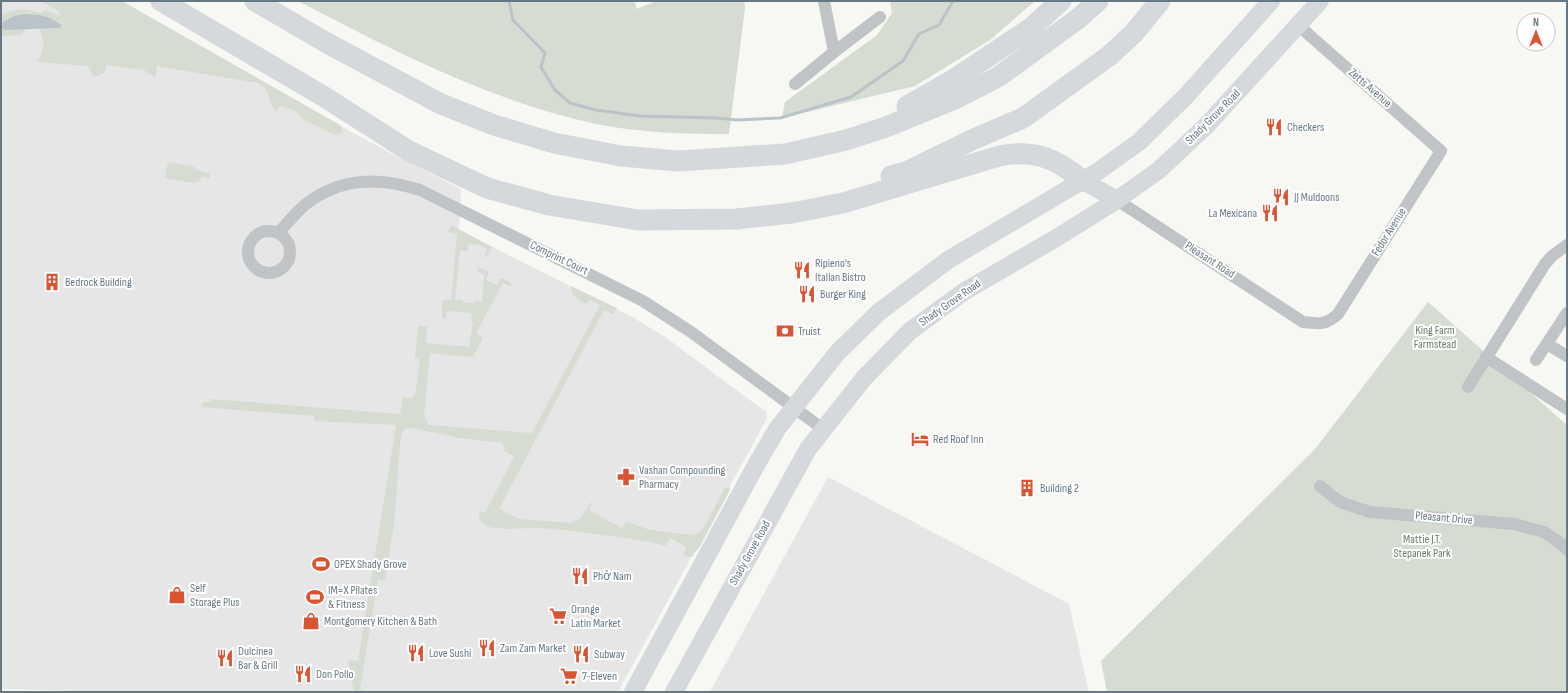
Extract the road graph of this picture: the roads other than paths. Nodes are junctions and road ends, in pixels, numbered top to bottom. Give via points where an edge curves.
1 (161, 1) edge
2 (255, 1) edge
3 (824, 1) edge
4 (1061, 1) edge
5 (1098, 1) edge
6 (1160, 1) edge
7 (1271, 1) edge
8 (1320, 1) edge
9 (880, 17) dead end
10 (1299, 26) junction
11 (834, 52) junction
12 (794, 84) dead end
13 (323, 96) junction
14 (846, 140) junction
15 (1441, 151) joint
16 (1083, 181) junction
17 (1117, 200) junction
18 (278, 233) dead end
19 (1566, 246) edge
20 (1567, 313) edge
21 (1338, 314) joint
22 (1547, 344) junction
23 (1567, 356) edge
24 (1486, 357) junction
25 (1536, 360) dead end
26 (1468, 387) dead end
27 (794, 406) junction
28 (1567, 409) edge
29 (823, 429) junction
30 (1320, 486) dead end
31 (1567, 550) edge
32 (633, 692) edge
33 (674, 692) edge

1 - 13 highway
2 - 14 highway via 327,44 441,104 494,125 554,143 622,156 678,161 785,154
3 - 11 street
4 - 14 highway via 1031,28 956,78
5 - 14 highway via 1079,18 998,77 956,98
6 - 13 highway via 1133,34 1114,52 1023,118 906,172 792,202 677,209 615,203 543,189 478,171
7 - 16 main road via 1186,96 1139,142
8 - 10 main road, Shady Grove Road
9 - 11 street
10 - 15 street, Zetts Avenue
10 - 17 main road, Shady Grove Road via 1207,125 1158,170
11 - 12 street
13 - 16 highway via 409,150 487,188 549,205 638,220 736,219 792,213 843,203 1013,153 1052,159
15 - 21 street, Fedor Avenue
16 - 17 main road, Pleasant Road
16 - 27 main road via 948,260 887,305 837,353
17 - 21 street, Pleasant Road via 1303,322 1329,322
17 - 29 main road, Shady Grove Road via 1058,237 979,281 910,331 864,378
18 - 27 street, Comprint Court via 304,205 339,187 375,180 409,186 643,301
19 - 24 street via 1544,264
20 - 22 street
22 - 23 street
22 - 25 street
24 - 26 street
24 - 28 street
27 - 29 street, Comprint Court
27 - 32 main road via 755,467
29 - 33 main road, Shady Grove Road via 787,485
30 - 31 street, Pleasant Drive via 1340,502 1370,512 1514,524 1544,532

